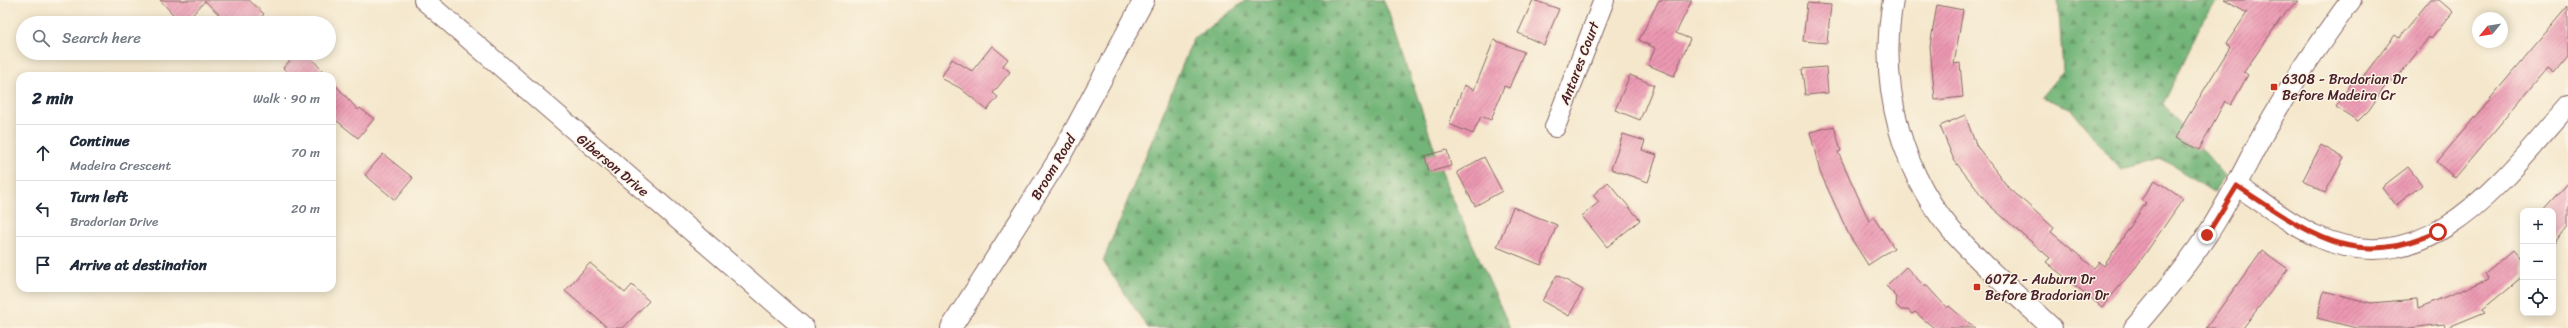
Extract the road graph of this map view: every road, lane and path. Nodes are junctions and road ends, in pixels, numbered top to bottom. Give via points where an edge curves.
1 (424, 0) edge
2 (1144, 0) edge
3 (1604, 0) edge
4 (1893, 0) edge
5 (2351, 0) edge
6 (2568, 106) edge
7 (1555, 127) dead end
8 (2237, 186) junction
9 (804, 328) edge
10 (951, 328) edge
11 (2052, 328) edge
12 (2134, 328) edge

1 - 9 street, Giberson Drive
2 - 10 street, Broom Road via 1060,157
3 - 7 street, Antares Court
4 - 11 street via 1888,42 1891,93 1902,142 1920,183 1939,214 1962,242
5 - 8 street via 2317,46 2274,114
6 - 8 street via 2479,202 2438,232 2405,245 2370,249 2329,241 2307,231
8 - 12 street via 2202,242

